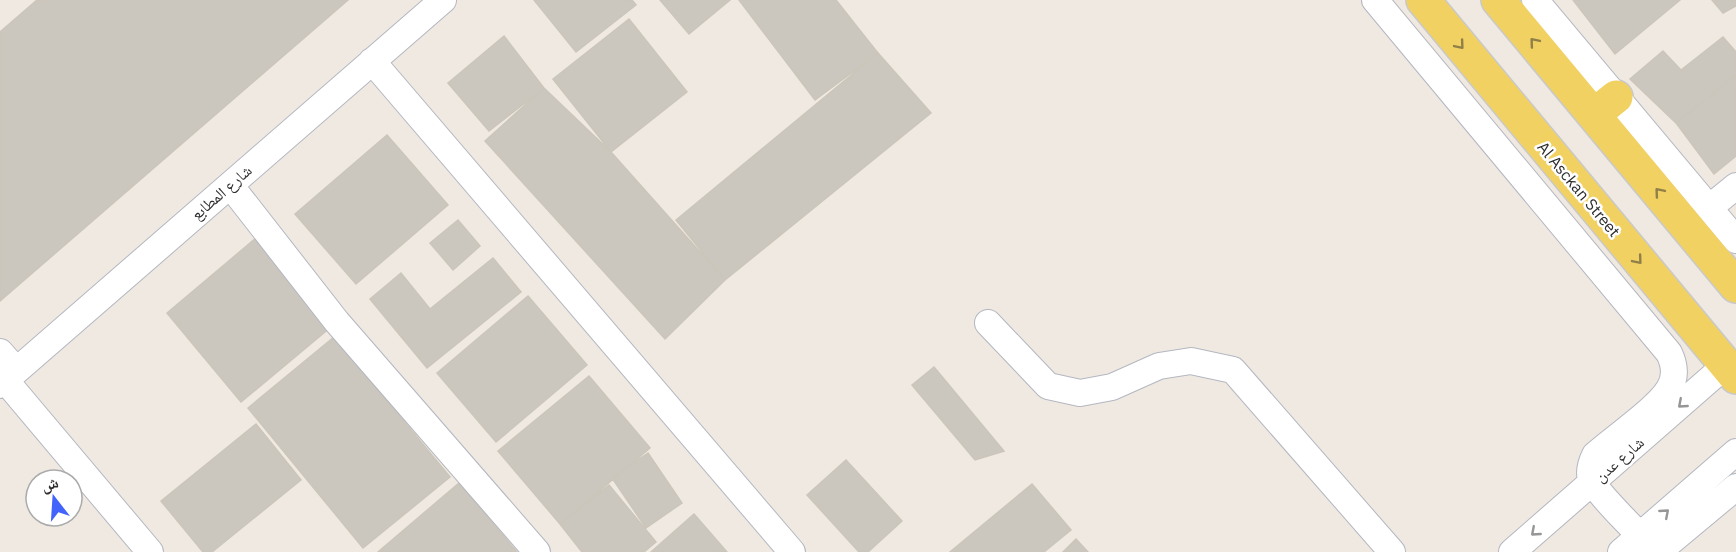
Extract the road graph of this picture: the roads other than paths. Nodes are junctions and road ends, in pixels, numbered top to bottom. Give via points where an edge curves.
1 (443, 0) edge
2 (1375, 0) edge
3 (1423, 0) edge
4 (1498, 0) edge
5 (1535, 0) edge
6 (372, 61) junction
7 (1605, 106) junction
8 (230, 185) junction
9 (1736, 186) edge
10 (1709, 208) junction
11 (1736, 240) edge
12 (1736, 286) edge
13 (988, 323) dead end
14 (1731, 371) edge
15 (5, 372) edge
16 (1736, 452) edge
17 (1592, 483) junction
18 (1736, 487) edge
19 (1631, 544) edge
20 (150, 552) edge
21 (537, 552) edge
22 (792, 552) edge
23 (1392, 552) edge
24 (1512, 552) edge

1 - 6 street, شارع المطابع
2 - 17 street via 1673,361 1673,378 1663,397 1595,454 1590,466
3 -> 14 main road, Al Asckan Street
7 -> 4 main road
5 - 7 street
6 - 8 street, شارع المطابع
6 - 22 street
7 - 10 street
12 -> 7 main road
8 - 15 street, شارع المطابع
8 - 21 street via 337,322
9 - 10 street
10 - 11 street
13 - 23 street via 1048,386 1080,393 1112,387 1159,366 1191,361 1233,370
14 -> 17 street, شارع عدن
15 - 20 street
19 -> 16 street
17 - 19 street
17 -> 24 street, شارع عدن
18 - 19 street via 1664,547

